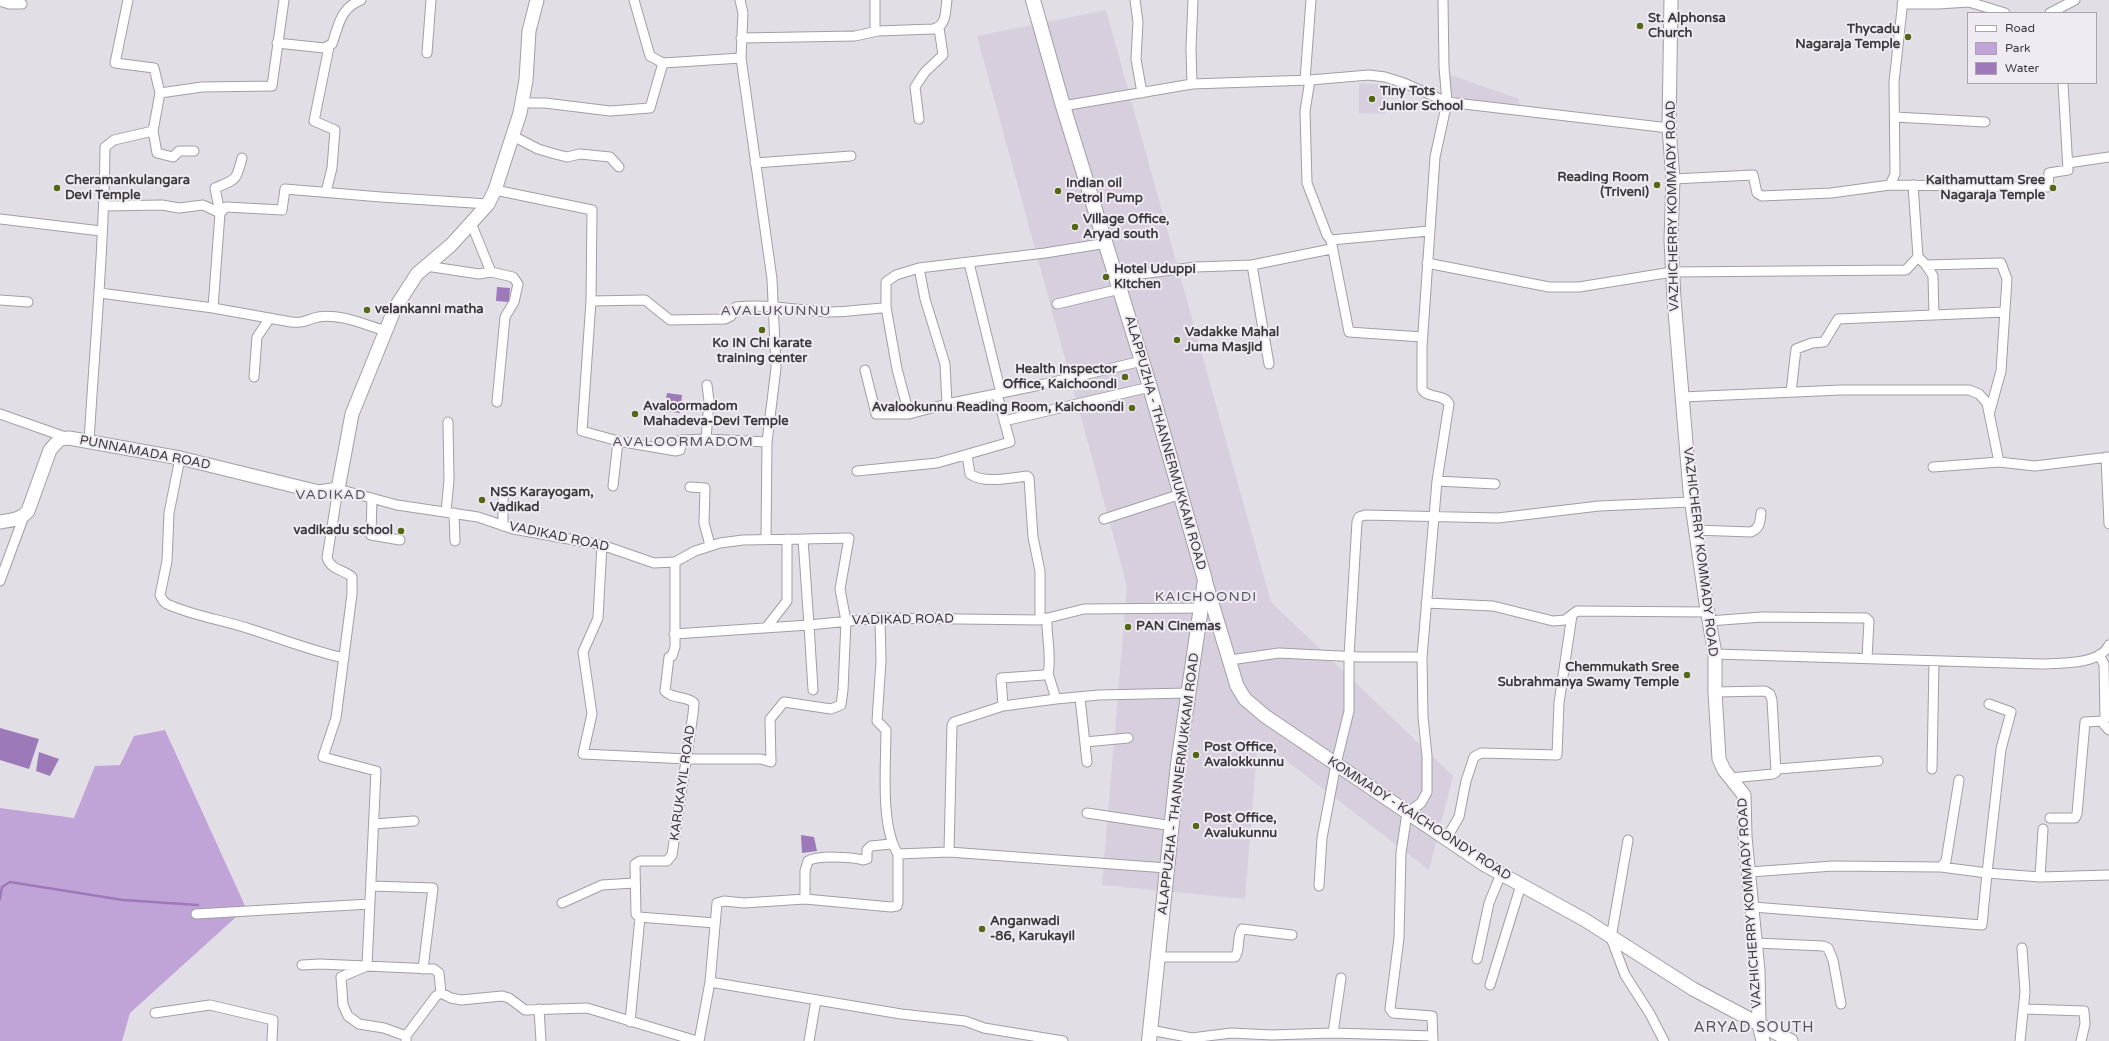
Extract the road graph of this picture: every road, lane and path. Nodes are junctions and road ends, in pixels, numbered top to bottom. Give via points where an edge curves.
1 (128, 0) edge
2 (284, 0) edge
3 (361, 0) edge
4 (431, 0) edge
5 (537, 0) edge
6 (634, 0) edge
7 (740, 0) edge
8 (875, 0) edge
9 (947, 0) edge
10 (1033, 0) edge
11 (1135, 0) edge
12 (1193, 0) edge
13 (1311, 0) edge
14 (1443, 0) edge
15 (1671, 0) edge
16 (2075, 0) edge
17 (0, 1) edge
18 (1903, 2) edge
19 (22, 4) dead end
20 (2002, 12) edge
21 (2056, 12) edge
22 (939, 28) junction
23 (875, 31) junction
24 (741, 38) junction
25 (277, 43) junction
26 (329, 46) junction
27 (427, 53) dead end
28 (741, 58) junction
29 (663, 63) junction
30 (1308, 80) junction
31 (1192, 84) junction
32 (2064, 84) edge
33 (160, 93) junction
34 (1142, 93) junction
35 (1447, 102) junction
36 (522, 103) junction
37 (1063, 106) junction
38 (1895, 117) junction
39 (919, 119) dead end
40 (1984, 122) dead end
41 (1669, 128) junction
42 (153, 131) junction
43 (513, 136) junction
44 (194, 151) dead end
45 (850, 156) dead end
46 (2109, 157) edge
47 (242, 158) dead end
48 (755, 163) junction
49 (2068, 163) junction
50 (619, 167) dead end
51 (1672, 179) junction
52 (1890, 185) junction
53 (1914, 185) junction
54 (495, 190) junction
55 (326, 192) junction
56 (488, 204) junction
57 (105, 206) junction
58 (220, 213) junction
59 (0, 219) edge
60 (471, 223) junction
61 (101, 231) junction
62 (1429, 231) junction
63 (1107, 244) junction
64 (1331, 244) junction
65 (1918, 257) junction
66 (969, 263) junction
67 (1427, 263) junction
68 (1252, 265) junction
69 (1926, 265) junction
70 (426, 266) junction
71 (919, 268) junction
72 (491, 272) junction
73 (1672, 272) junction
74 (1118, 283) junction
75 (100, 293) junction
76 (0, 300) edge
77 (591, 301) junction
78 (28, 302) dead end
79 (1057, 304) dead end
80 (886, 307) junction
81 (213, 308) junction
82 (775, 308) junction
83 (2005, 312) junction
84 (1934, 315) junction
85 (270, 318) junction
86 (386, 331) junction
87 (1422, 338) junction
88 (1142, 361) junction
89 (1269, 364) dead end
90 (865, 370) dead end
91 (254, 377) dead end
92 (707, 385) dead end
93 (1150, 387) junction
94 (1791, 392) junction
95 (999, 394) junction
96 (1682, 397) junction
97 (497, 402) dead end
98 (947, 404) junction
99 (1989, 412) junction
100 (0, 414) edge
101 (909, 414) junction
102 (1004, 421) junction
103 (448, 422) dead end
104 (69, 438) junction
105 (706, 439) junction
106 (89, 441) junction
107 (618, 441) junction
108 (767, 442) junction
109 (967, 455) junction
110 (2108, 457) edge
111 (180, 458) junction
112 (1999, 462) junction
113 (1933, 467) dead end
114 (857, 471) dead end
115 (1437, 481) junction
116 (1495, 484) dead end
117 (613, 486) dead end
118 (690, 487) dead end
119 (338, 488) junction
120 (1181, 494) junction
121 (502, 496) dead end
122 (372, 498) junction
123 (1691, 502) junction
124 (450, 513) junction
125 (1761, 513) dead end
126 (24, 516) junction
127 (1433, 518) junction
128 (1104, 519) dead end
129 (0, 522) edge
130 (2109, 524) edge
131 (503, 526) junction
132 (1695, 530) junction
133 (766, 539) junction
134 (787, 539) junction
135 (803, 539) junction
136 (400, 540) dead end
137 (455, 541) dead end
138 (602, 545) junction
139 (710, 545) junction
140 (675, 562) junction
141 (1205, 580) junction
142 (0, 581) edge
143 (1426, 604) junction
144 (1201, 608) junction
145 (1572, 615) junction
146 (1708, 616) junction
147 (880, 618) junction
148 (1043, 619) junction
149 (846, 621) junction
150 (809, 625) junction
151 (766, 628) junction
152 (674, 634) junction
153 (2109, 645) edge
154 (1715, 654) junction
155 (2099, 655) junction
156 (1349, 656) junction
157 (1422, 657) junction
158 (344, 658) junction
159 (1867, 658) junction
160 (1230, 660) junction
161 (1934, 662) junction
162 (1048, 673) junction
163 (813, 690) dead end
164 (1715, 692) junction
165 (1188, 693) junction
166 (1080, 698) junction
167 (1056, 699) junction
168 (1989, 704) dead end
169 (1003, 706) junction
170 (2107, 706) edge
171 (2101, 721) junction
172 (2109, 730) edge
173 (1128, 738) dead end
174 (1085, 742) junction
175 (687, 760) junction
176 (1878, 761) dead end
177 (1087, 762) dead end
178 (1336, 764) junction
179 (1778, 769) junction
180 (1932, 769) dead end
181 (1731, 778) junction
182 (1959, 780) dead end
183 (1087, 813) dead end
184 (1407, 813) junction
185 (2050, 818) dead end
186 (414, 821) dead end
187 (374, 824) junction
188 (1173, 826) junction
189 (2043, 829) dead end
190 (1446, 839) junction
191 (1628, 840) dead end
192 (891, 844) junction
193 (949, 852) junction
194 (898, 854) junction
195 (1941, 867) junction
196 (1167, 868) junction
197 (1750, 872) junction
198 (1987, 872) junction
199 (1501, 874) junction
200 (2109, 875) edge
201 (2040, 877) junction
202 (634, 883) junction
203 (1521, 885) junction
204 (371, 886) junction
205 (1319, 886) dead end
206 (805, 899) junction
207 (562, 903) dead end
208 (370, 904) junction
209 (1753, 907) junction
210 (196, 914) dead end
211 (640, 918) junction
212 (715, 923) junction
213 (1292, 934) dead end
214 (1611, 938) junction
215 (1756, 943) junction
216 (2022, 948) dead end
217 (1158, 957) junction
218 (1477, 959) dead end
219 (302, 965) dead end
220 (367, 966) junction
221 (423, 968) junction
222 (1340, 978) dead end
223 (710, 982) junction
224 (1490, 985) dead end
225 (441, 993) junction
226 (816, 1000) junction
227 (1841, 1004) dead end
228 (539, 1009) junction
229 (2024, 1009) junction
230 (155, 1013) dead end
231 (630, 1022) junction
232 (1759, 1024) junction
233 (1333, 1033) junction
234 (1149, 1036) edge
235 (406, 1038) edge
236 (1433, 1038) edge
237 (272, 1041) edge
238 (541, 1041) edge
239 (698, 1041) edge
240 (809, 1041) edge
241 (1063, 1041) edge
242 (1664, 1041) edge
243 (1763, 1041) edge
244 (1792, 1041) edge
245 (2020, 1041) edge
246 (2081, 1041) edge

1 - 33 street via 115,63 154,68
2 - 25 street
3 - 26 street via 345,9
4 - 27 street
5 - 36 main road via 529,32
6 - 29 street via 650,56
7 - 24 street via 743,13
8 - 23 street
9 - 22 street via 944,22
10 - 37 main road, ALAPPUZHA - THANNERMUKKAM ROAD
11 - 34 street via 1138,22 1136,59
12 - 31 street
13 - 30 street
14 - 35 street
15 - 41 main road, VAZHICHERRY KOMMADY ROAD
16 - 21 street
17 - 19 street
18 - 20 street via 1969,2
18 - 38 street via 1896,63
22 - 23 street
22 - 39 street via 943,55 925,72 915,87
23 - 24 street via 856,36
24 - 28 street
25 - 26 street via 324,48
25 - 33 street via 274,84 269,88 202,87
26 - 55 street via 314,121 335,130 332,168
28 - 29 street
28 - 48 street
29 - 36 street via 650,108 610,111 545,103
30 - 31 street
30 - 35 street via 1369,75 1385,77
30 - 64 street via 1305,111 1307,183
31 - 34 street
32 - 49 street
33 - 42 street
34 - 37 street
35 - 41 street
35 - 62 street via 1435,157
36 - 43 main road
37 - 63 main road, ALAPPUZHA - THANNERMUKKAM ROAD
38 - 40 street
38 - 52 street via 1895,174
41 - 51 main road, VAZHICHERRY KOMMADY ROAD
42 - 44 street via 157,153 173,157 179,151
42 - 57 street via 114,140 105,148
43 - 50 street via 538,149 567,157 580,154 610,157
43 - 54 main road
45 - 48 street
46 - 49 street
47 - 58 street via 235,180 215,188
48 - 82 street
49 - 53 street via 2068,170 2049,173 2048,187
51 - 52 street via 1753,175 1757,193 1762,196 1831,193
51 - 73 main road, VAZHICHERRY KOMMADY ROAD
52 - 53 street
53 - 65 street
54 - 56 main road
54 - 77 street via 592,210
55 - 56 street
55 - 58 street via 285,189 282,210 226,207
56 - 60 main road
57 - 58 street via 179,208 203,205
57 - 61 street
58 - 81 street
59 - 61 street
60 - 70 main road via 451,245
60 - 72 street
61 - 75 street
62 - 64 street
62 - 67 street
63 - 66 street
63 - 74 main road, ALAPPUZHA - THANNERMUKKAM ROAD
64 - 68 street
64 - 87 street via 1349,332
65 - 69 street
65 - 73 street via 1906,270
66 - 71 street
66 - 95 street
67 - 73 street via 1549,287 1579,287
67 - 87 street
68 - 74 street via 1196,267
68 - 89 street
69 - 83 street via 2001,263 2007,279
69 - 84 street via 1933,276
70 - 72 street via 479,274
70 - 86 main road via 405,291
71 - 80 street via 889,278 886,284
71 - 98 street via 925,300 945,364
72 - 97 street via 513,278 518,284 514,302 505,316
73 - 96 main road, VAZHICHERRY KOMMADY ROAD
74 - 79 street
74 - 88 main road, ALAPPUZHA - THANNERMUKKAM ROAD
75 - 81 street
75 - 106 street
76 - 78 street
77 - 82 street via 645,300 670,320 725,319 731,316 736,307 755,305
77 - 107 street via 582,431
80 - 82 street via 831,312
80 - 101 street
81 - 85 street
82 - 108 street via 776,368
83 - 84 street
83 - 99 street via 2001,371
84 - 94 street via 1838,319 1824,342 1796,349
85 - 86 street via 304,323 318,317 348,319
85 - 91 street via 257,337
86 - 119 main road via 352,414
87 - 115 street via 1422,389 1424,393 1445,398 1449,404
88 - 93 main road, ALAPPUZHA - THANNERMUKKAM ROAD
88 - 95 street
90 - 101 street via 876,414
92 - 105 street via 709,401
93 - 102 street
93 - 120 main road, ALAPPUZHA - THANNERMUKKAM ROAD
94 - 96 street
94 - 99 street via 1969,390 1979,394 1987,403
95 - 98 street
95 - 102 street
96 - 123 main road, VAZHICHERRY KOMMADY ROAD
98 - 101 street
99 - 112 street
100 - 104 street
102 - 109 street via 1010,442
103 - 124 street
104 - 106 main road, PUNNAMADA ROAD
104 - 126 main road, PUNNAMADA ROAD via 60,439 50,450
105 - 107 street via 681,440 680,450 676,451
105 - 108 street
106 - 111 main road, PUNNAMADA ROAD
107 - 117 street
108 - 133 street
109 - 114 street via 929,464
109 - 148 street via 970,474 974,477 1029,478
110 - 112 street via 2035,466
110 - 130 street
111 - 119 main road, PUNNAMADA ROAD via 319,492
111 - 158 street via 168,513 168,561 160,595 162,600 166,604
112 - 113 street
115 - 116 street
115 - 127 street
118 - 139 street via 705,488 704,523
119 - 122 street, VADIKAD ROAD
119 - 158 street via 327,558 334,568 352,577
120 - 128 street
120 - 141 main road, ALAPPUZHA - THANNERMUKKAM ROAD
121 - 131 street
122 - 124 street, VADIKAD ROAD via 397,505
122 - 136 street via 371,535
123 - 127 street via 1599,506 1498,518
123 - 132 main road, VAZHICHERRY KOMMADY ROAD
124 - 131 street, VADIKAD ROAD via 478,517
124 - 137 street
125 - 132 street via 1760,524 1751,532
126 - 129 main road
126 - 142 street
127 - 143 street
127 - 156 street via 1365,515 1359,517
131 - 138 street, VADIKAD ROAD via 513,530
132 - 146 main road, VAZHICHERRY KOMMADY ROAD
133 - 134 street, VADIKAD ROAD
133 - 139 street, VADIKAD ROAD
134 - 135 street, VADIKAD ROAD
134 - 151 street via 787,601
135 - 149 street, VADIKAD ROAD via 849,538 840,589
135 - 150 street
138 - 140 street, VADIKAD ROAD via 654,562
138 - 175 street via 598,618 583,652 592,714 582,754
139 - 140 street, VADIKAD ROAD
140 - 152 street, KARUKAYIL ROAD
141 - 144 main road, ALAPPUZHA - THANNERMUKKAM ROAD
141 - 160 main road, KOMMADY - KAICHOONDY ROAD
143 - 145 street via 1493,606 1553,621 1566,620
143 - 157 street
144 - 148 street, VADIKAD ROAD via 1084,609
144 - 165 main road, ALAPPUZHA - THANNERMUKKAM ROAD
145 - 146 street via 1577,611 1616,610
145 - 190 street via 1560,703 1557,755 1500,752 1474,756 1459,816
146 - 154 main road, VAZHICHERRY KOMMADY ROAD
146 - 159 street via 1866,618 1869,621
147 - 148 street, VADIKAD ROAD
147 - 149 street, VADIKAD ROAD
147 - 192 street via 882,661 878,721 886,730 886,799
148 - 162 street via 1050,666
149 - 150 street, VADIKAD ROAD
149 - 175 street via 844,690 841,705 831,709 784,702 770,720 771,762 761,758
150 - 151 street, VADIKAD ROAD
150 - 163 street
151 - 152 street, VADIKAD ROAD
152 - 175 street, KARUKAYIL ROAD via 675,647 672,656 669,657 665,691 671,696 694,703
153 - 155 street
154 - 159 street
154 - 164 main road, VAZHICHERRY KOMMADY ROAD
155 - 161 street via 2076,662 2041,664
155 - 170 street via 2104,664
156 - 157 street
156 - 160 street via 1279,653
156 - 178 street via 1349,711
157 - 184 street via 1427,792 1421,803
158 - 187 street via 336,718 323,758 376,771 372,818
159 - 161 street
160 - 178 main road, KOMMADY - KAICHOONDY ROAD via 1238,686 1245,698 1278,726
161 - 180 street
162 - 167 street
162 - 169 street via 1001,678
164 - 179 street via 1769,692 1772,700
164 - 181 main road, VAZHICHERRY KOMMADY ROAD via 1719,760
165 - 166 street via 1110,694
165 - 188 main road, ALAPPUZHA - THANNERMUKKAM ROAD
166 - 167 street
166 - 174 street
167 - 169 street
168 - 198 street via 2011,712 2002,749
169 - 193 street via 960,718 952,725
170 - 171 street via 2105,718
171 - 172 street
171 - 185 street via 2085,722 2077,816
173 - 174 street
174 - 177 street
175 - 202 street, KARUKAYIL ROAD via 672,854 667,861 637,862 634,867
176 - 179 street
178 - 184 main road, KOMMADY - KAICHOONDY ROAD
178 - 205 street via 1322,838
179 - 181 street via 1773,774
181 - 197 main road, VAZHICHERRY KOMMADY ROAD via 1744,795 1745,837
182 - 195 street via 1946,861
183 - 188 street
184 - 190 main road, KOMMADY - KAICHOONDY ROAD
184 - 236 street via 1401,853 1399,938 1390,1008 1393,1013 1432,1016
186 - 187 street
187 - 204 street
188 - 196 main road, ALAPPUZHA - THANNERMUKKAM ROAD
189 - 201 street
190 - 199 main road, KOMMADY - KAICHOONDY ROAD
191 - 214 street
192 - 194 street
192 - 206 street via 871,846 867,850 867,859 863,860 822,858 808,861 805,871
193 - 194 street
193 - 196 street
194 - 206 street via 896,906 864,906
195 - 197 street via 1833,866
195 - 198 street
196 - 217 main road, ALAPPUZHA - THANNERMUKKAM ROAD
197 - 209 main road, VAZHICHERRY KOMMADY ROAD
198 - 201 street
198 - 209 street via 1982,925
199 - 203 main road, KOMMADY - KAICHOONDY ROAD
199 - 218 street via 1489,903
200 - 201 street
202 - 207 street via 602,885
202 - 211 street, KARUKAYIL ROAD via 636,914
203 - 214 main road, KOMMADY - KAICHOONDY ROAD via 1585,920
203 - 224 street
204 - 208 street
204 - 221 street via 433,888
206 - 212 street via 744,903 724,901 717,903
208 - 210 street
208 - 220 street
209 - 215 main road, VAZHICHERRY KOMMADY ROAD
211 - 212 street
211 - 231 street
212 - 223 street
213 - 217 street via 1242,929 1238,934 1238,954 1235,957
214 - 232 main road, KOMMADY - KAICHOONDY ROAD via 1693,989
214 - 242 street via 1625,975
215 - 227 street via 1828,948 1833,960
215 - 232 main road, VAZHICHERRY KOMMADY ROAD
216 - 229 street via 2026,992
217 - 234 main road, ALAPPUZHA - THANNERMUKKAM ROAD
219 - 220 street
220 - 221 street
220 - 235 street via 341,977 343,1005 348,1016 359,1024 384,1028
221 - 225 street via 434,969 439,973
222 - 233 street
223 - 226 street
223 - 239 street
225 - 228 street via 461,1000 502,996 510,998 525,1010
225 - 235 street via 436,996
226 - 240 street
226 - 241 street via 965,1021 984,1028
228 - 231 street via 587,1008
228 - 238 street
229 - 245 street
229 - 246 street via 2084,1011 2085,1024
230 - 237 street via 210,1005 273,1020
231 - 239 street
232 - 243 main road, VAZHICHERRY KOMMADY ROAD
232 - 244 main road, KOMMADY - KAICHOONDY ROAD
233 - 234 street via 1231,1033 1192,1038
233 - 236 street

